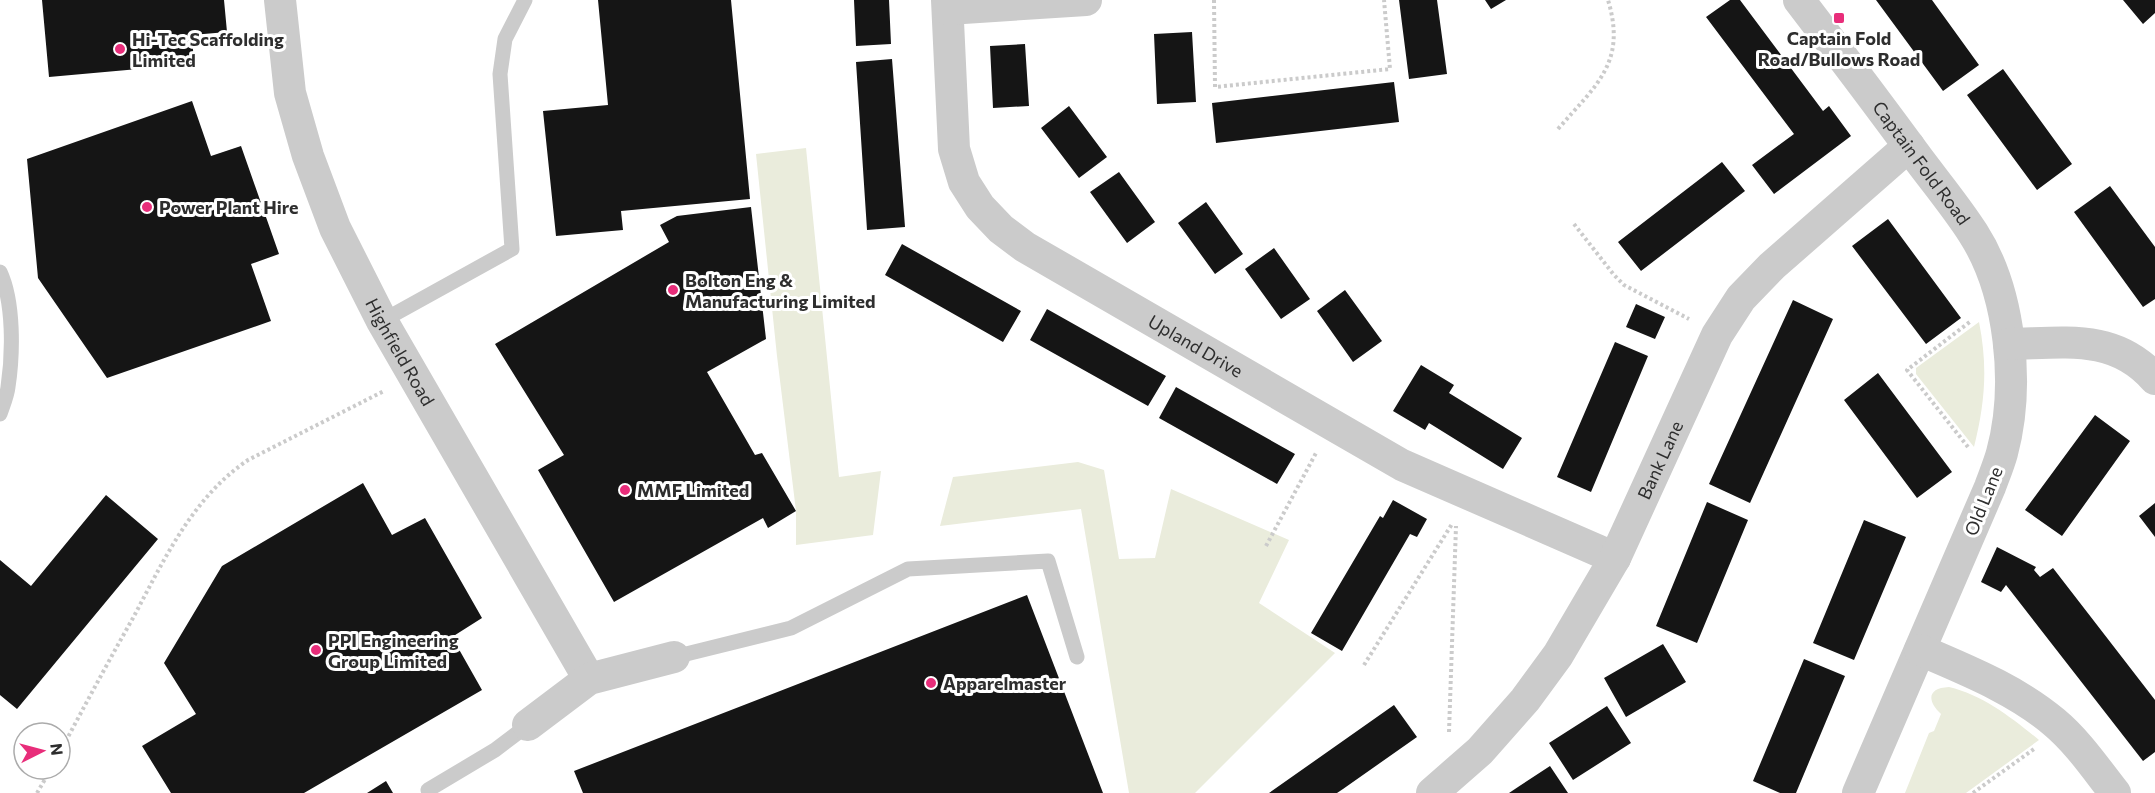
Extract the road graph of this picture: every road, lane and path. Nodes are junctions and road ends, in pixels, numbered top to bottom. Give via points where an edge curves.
1 (280, 0) edge
2 (525, 0) edge
3 (1086, 0) edge
4 (1214, 0) edge
5 (1384, 0) edge
6 (1608, 0) edge
7 (1800, 0) edge
8 (948, 4) edge
9 (1558, 129) dead end
10 (1909, 146) junction
11 (1574, 224) dead end
12 (0, 272) edge
13 (2000, 299) junction
14 (382, 321) junction
15 (1717, 335) junction
16 (2009, 344) junction
17 (414, 376) junction
18 (2155, 379) edge
19 (0, 414) edge
20 (1332, 424) junction
21 (1993, 479) junction
22 (1266, 546) dead end
23 (1615, 558) junction
24 (1920, 650) junction
25 (674, 657) joint
26 (1077, 657) dead end
27 (1364, 665) dead end
28 (590, 679) junction
29 (528, 725) joint
30 (2061, 729) junction
31 (72, 730) edge
32 (1439, 786) edge
33 (430, 793) edge
34 (1858, 793) edge
35 (1973, 793) edge
36 (2115, 793) edge

1 - 14 street, Highfield Road via 290,93 308,156 335,228
2 - 14 lane via 505,39 500,74 512,249
3 - 8 street
4 - 5 path via 1215,87 1390,69
6 - 9 path via 1614,20 1613,47 1604,75
7 - 10 street, Captain Fold Road
8 - 20 street, Upland Drive via 954,149 964,182 980,207 1025,247
10 - 13 street, Captain Fold Road via 1974,234
10 - 15 street, Bank Lane via 1772,266 1741,298
11 - 15 path via 1624,285
12 - 19 lane via 11,328 8,388
13 - 16 street, Captain Fold Road
13 - 21 path via 1907,370
14 - 17 street, Highfield Road
15 - 23 street, Bank Lane
16 - 18 street via 2088,343 2110,347 2131,357
16 - 21 street, Old Lane via 2008,418
17 - 28 street, Highfield Road
17 - 31 path via 248,460 211,492 180,531
20 - 22 path
20 - 23 street, Upland Drive via 1402,465
21 - 24 street, Old Lane
23 - 32 street, Bank Lane via 1526,700 1480,751
24 - 30 street via 2021,698
24 - 34 street, Old Lane
25 - 26 lane via 791,628 908,569 1048,561
25 - 28 street
27 - 32 path via 1457,516
28 - 29 street
29 - 33 lane via 428,790
30 - 35 path
30 - 36 street

